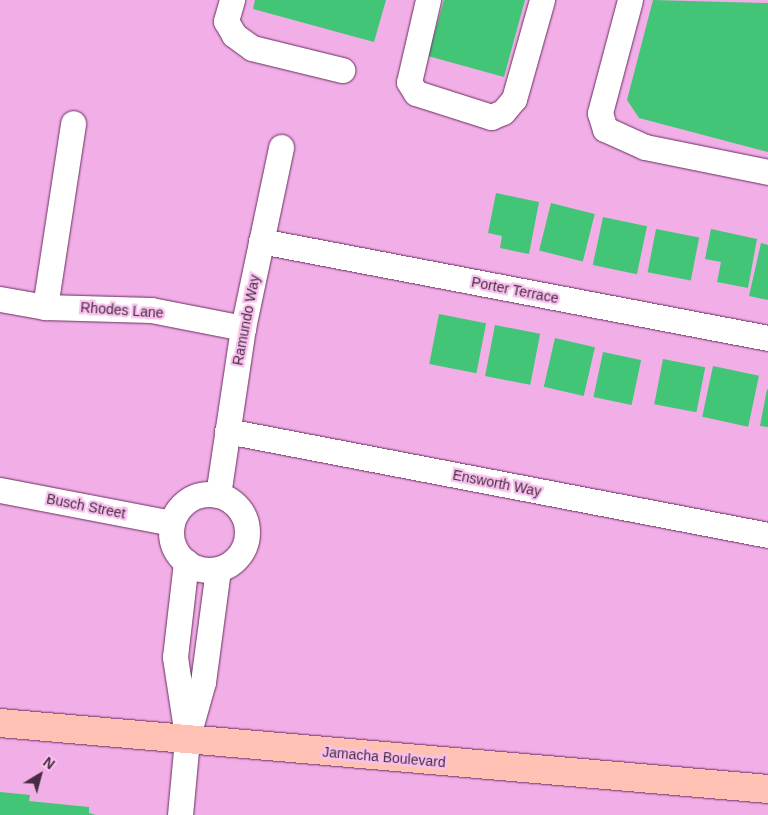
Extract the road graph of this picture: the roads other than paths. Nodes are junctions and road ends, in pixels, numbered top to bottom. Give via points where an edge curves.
1 (232, 0) edge
2 (428, 0) edge
3 (542, 0) edge
4 (630, 0) edge
5 (342, 70) dead end
6 (73, 123) dead end
7 (280, 147) dead end
8 (768, 172) edge
9 (261, 241) junction
10 (0, 299) edge
11 (46, 307) junction
12 (243, 328) junction
13 (768, 338) edge
14 (227, 431) junction
15 (0, 490) edge
16 (218, 495) junction
17 (172, 523) junction
18 (768, 535) edge
19 (186, 562) junction
20 (218, 569) junction
21 (0, 723) edge
22 (187, 739) junction
23 (768, 789) edge
24 (180, 815) edge

1 - 5 street via 226,22 234,35 252,48
2 - 3 street via 409,82 416,94 490,117 503,112 514,99
4 - 8 street via 600,113 605,129 645,147
6 - 11 street
7 - 9 street, Ramundo Way
9 - 12 street, Ramundo Way
9 - 13 street, Porter Terrace
10 - 11 street, Rhodes Lane
11 - 12 street, Rhodes Lane via 151,310
12 - 14 street, Ramundo Way
14 - 16 street, Ramundo Way
14 - 18 street, Ensworth Way
15 - 17 street, Busch Street
16 - 17 street via 189,499
16 - 20 street via 236,506 247,524 241,552
17 - 19 street via 176,551
19 - 20 street
19 - 22 street via 175,657
20 - 22 street via 203,682
21 - 22 main road, Jamacha Boulevard
22 - 23 main road, Jamacha Boulevard
22 - 24 street

